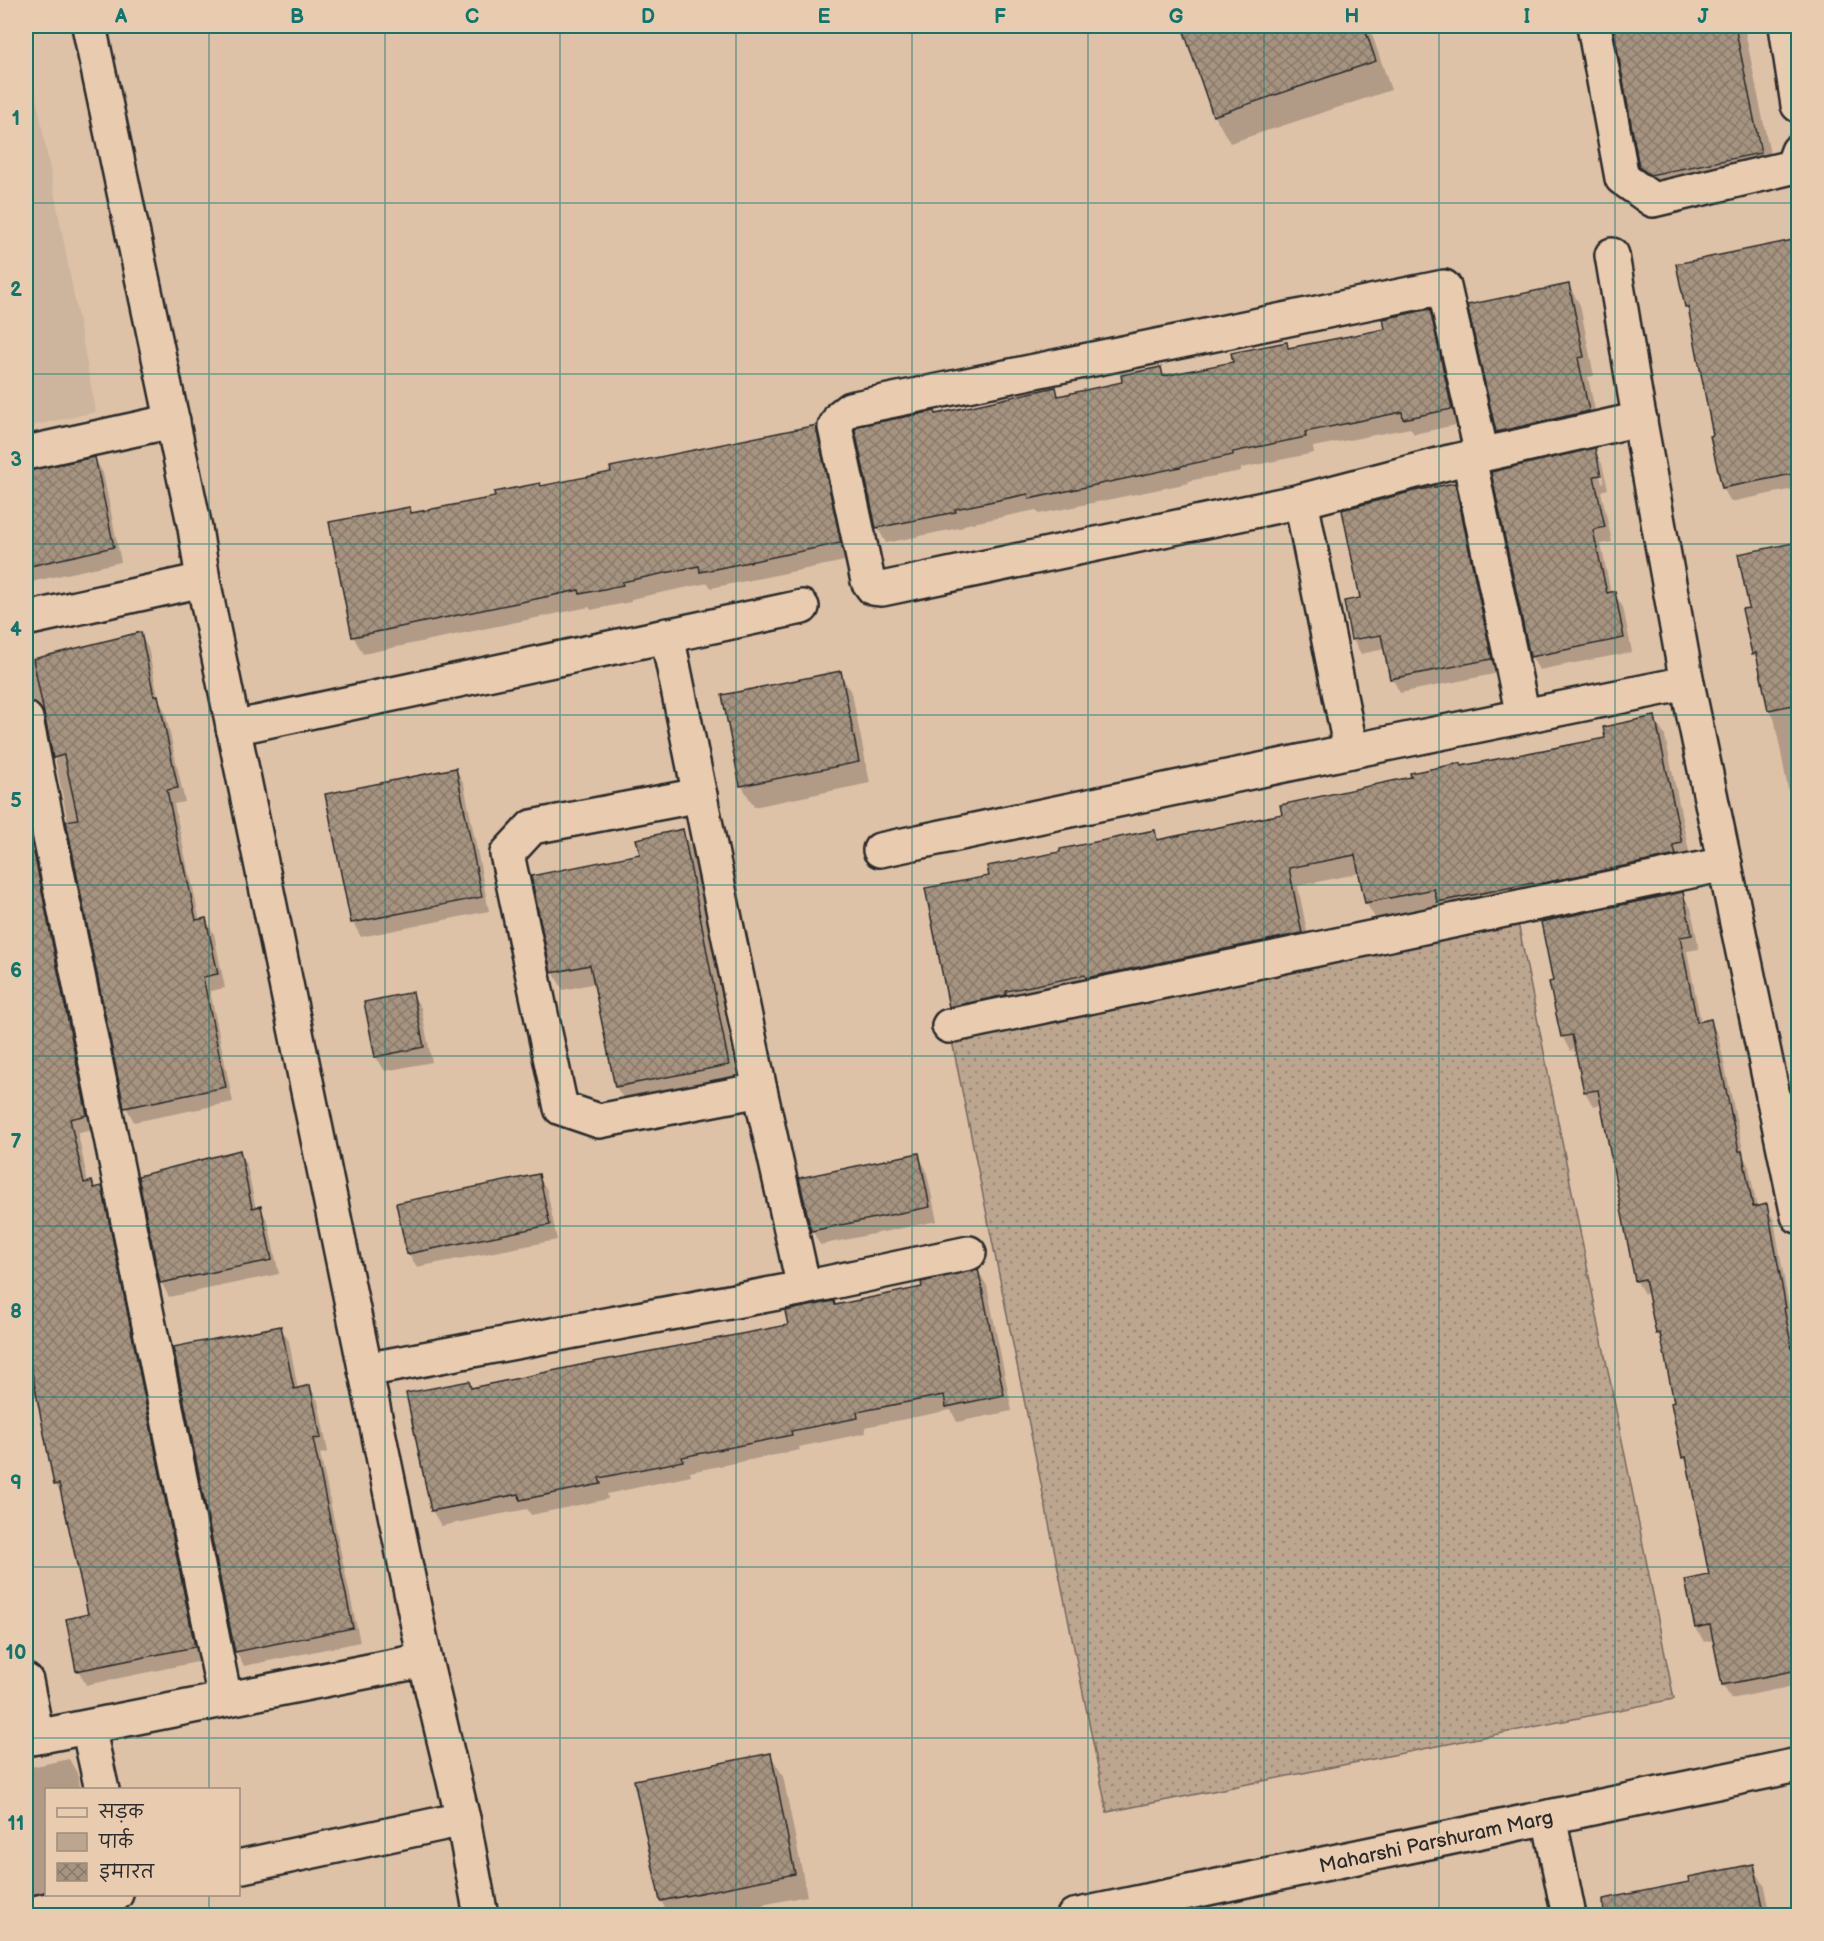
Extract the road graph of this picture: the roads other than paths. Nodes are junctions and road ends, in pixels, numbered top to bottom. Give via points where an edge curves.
1 (89, 26) edge
2 (1594, 26) edge
3 (1786, 26) edge
4 (1798, 105) edge
5 (1798, 151) edge
6 (1612, 255) dead end
7 (1640, 419) junction
8 (173, 421) junction
9 (26, 453) edge
10 (1476, 456) junction
11 (1300, 501) junction
12 (203, 580) junction
13 (802, 607) dead end
14 (26, 619) edge
15 (667, 635) junction
16 (1687, 683) junction
17 (1523, 717) junction
18 (26, 719) edge
19 (233, 728) junction
20 (1351, 751) junction
21 (700, 795) junction
22 (880, 850) dead end
23 (1725, 864) junction
24 (949, 1026) dead end
25 (760, 1090) junction
26 (1798, 1216) edge
27 (969, 1253) dead end
28 (804, 1288) junction
29 (365, 1370) junction
30 (424, 1659) junction
31 (26, 1682) edge
32 (225, 1699) junction
33 (88, 1727) junction
34 (31, 1738) edge
35 (1798, 1765) edge
36 (102, 1788) edge
37 (1549, 1817) junction
38 (463, 1819) junction
39 (240, 1867) edge
40 (107, 1896) edge
41 (26, 1915) edge
42 (480, 1916) edge
43 (1074, 1916) edge
44 (1569, 1916) edge

1 - 8 street
2 - 5 street via 1622,178 1653,200 1792,167
3 - 4 street
6 - 7 street
7 - 10 street
7 - 16 street
8 - 9 street
8 - 12 street
10 - 11 street
10 - 11 street via 1444,286 850,409 835,427 868,581 873,588
10 - 17 street
11 - 20 street
12 - 14 street
12 - 19 street
13 - 15 street
15 - 19 street
15 - 21 street
16 - 17 street
16 - 23 street
17 - 20 street
18 - 32 street
19 - 29 street
20 - 22 street
21 - 25 street
21 - 25 street via 532,827 507,854 561,1108 599,1121
23 - 24 street
23 - 26 street
25 - 28 street
27 - 28 street
28 - 29 street
29 - 30 street
30 - 32 street
30 - 38 street
31 - 34 street
32 - 33 street
33 - 34 street
33 - 36 street
35 - 37 street, Maharshi Parshuram Marg
37 - 43 street, Maharshi Parshuram Marg
37 - 44 street
38 - 39 street
38 - 42 street
40 - 41 street

